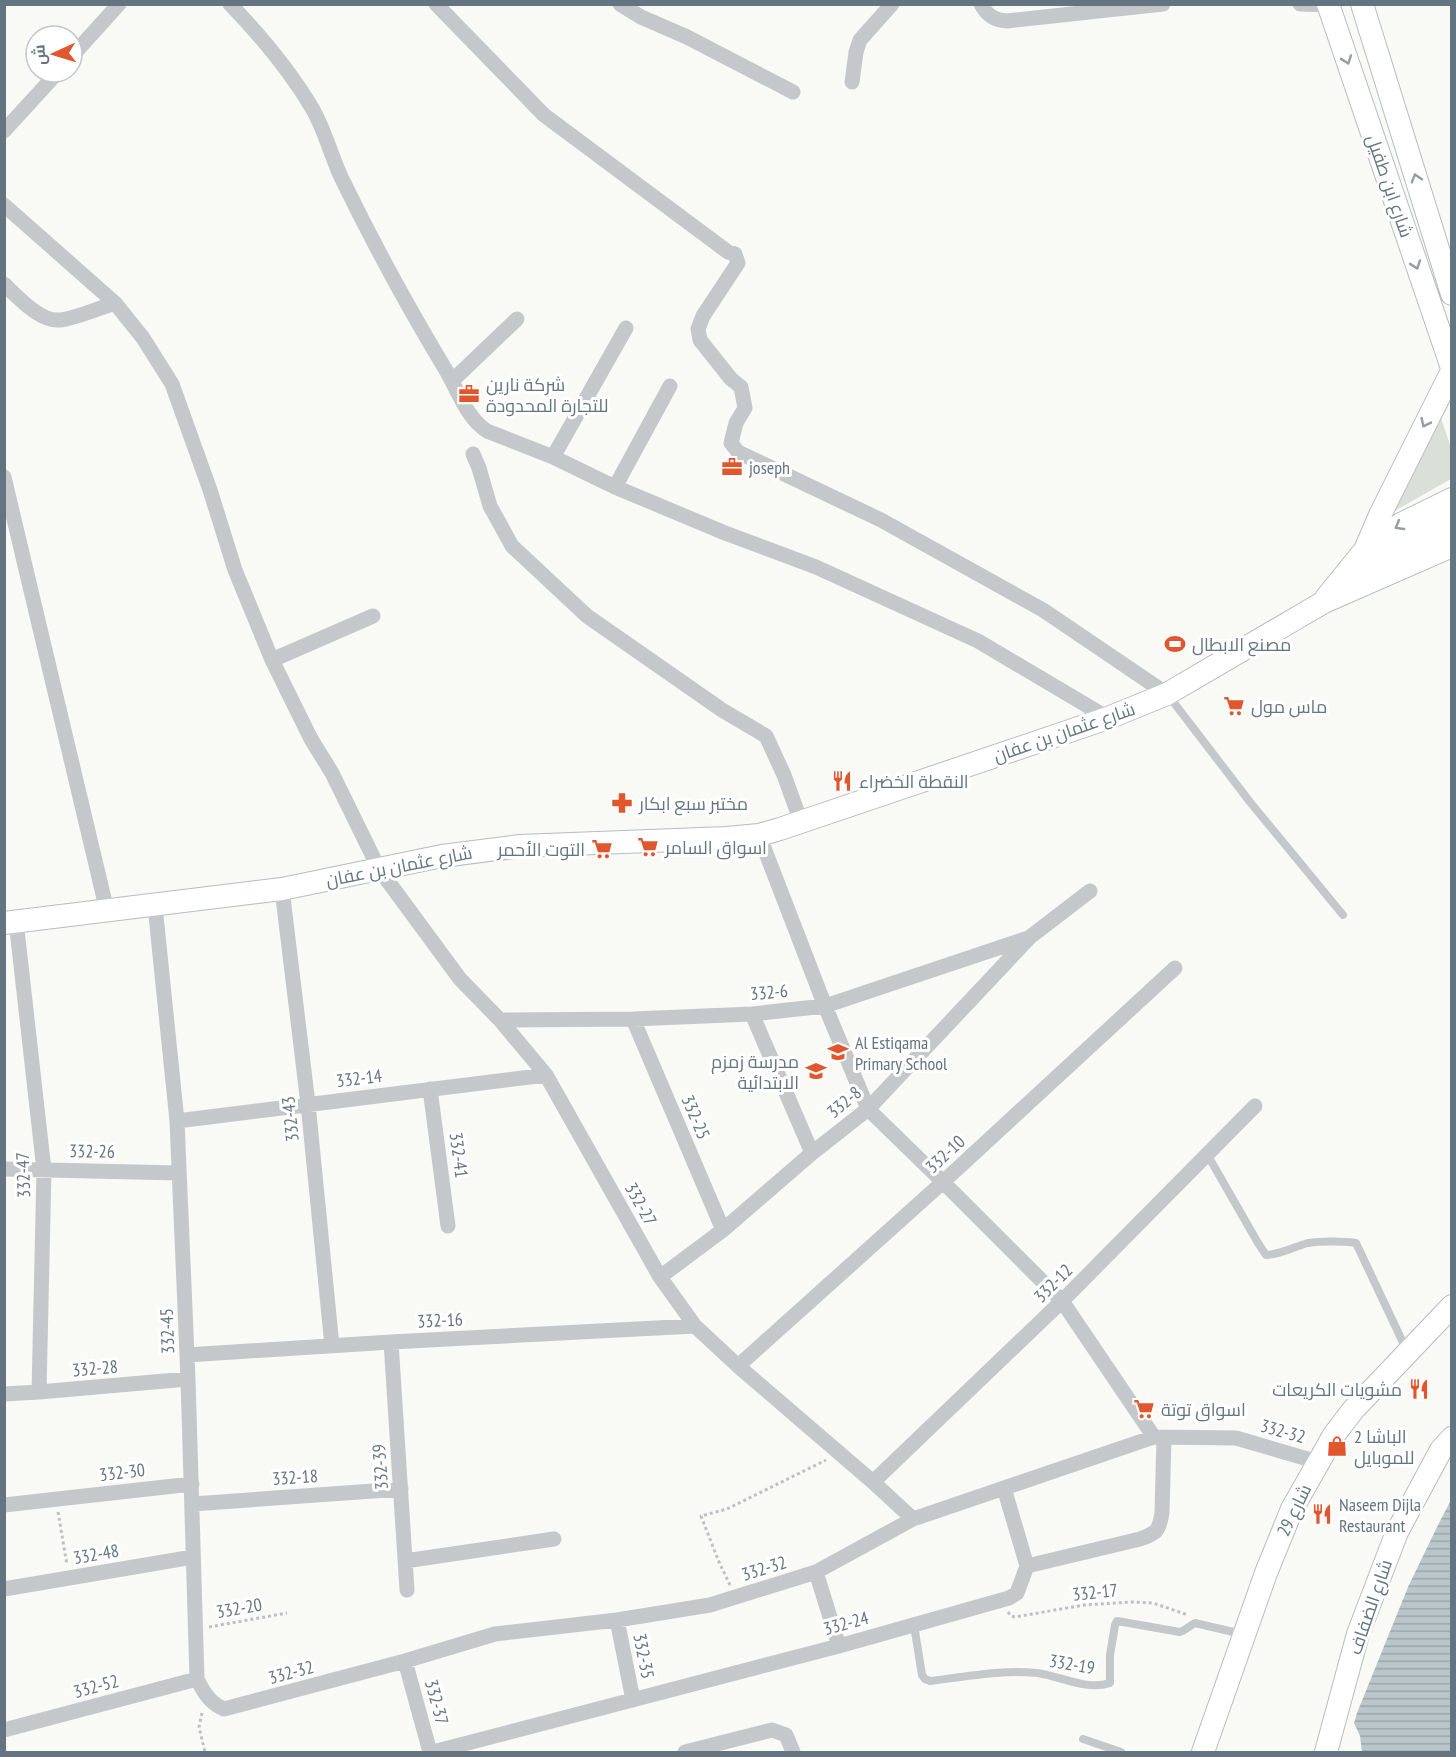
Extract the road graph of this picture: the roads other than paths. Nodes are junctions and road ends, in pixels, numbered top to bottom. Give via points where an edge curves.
1 (119, 4) edge
2 (230, 4) edge
3 (436, 4) edge
4 (620, 4) edge
5 (892, 4) edge
6 (981, 4) edge
7 (1163, 4) edge
8 (1300, 4) edge
9 (1362, 4) edge
10 (1329, 5) edge
11 (84, 43) edge
12 (852, 82) dead end
13 (47, 84) edge
14 (793, 92) dead end
15 (4, 131) edge
16 (4, 205) edge
17 (4, 284) edge
18 (1452, 294) edge
19 (115, 303) junction
20 (517, 319) dead end
21 (626, 328) dead end
22 (1452, 369) edge
23 (452, 381) junction
24 (670, 386) dead end
25 (473, 454) dead end
26 (553, 457) junction
27 (4, 477) edge
28 (615, 487) junction
29 (1452, 499) edge
30 (1452, 523) edge
31 (1452, 546) edge
32 (1365, 550) junction
33 (1324, 602) junction
34 (373, 616) dead end
35 (272, 660) junction
36 (1167, 694) junction
37 (1108, 718) junction
38 (801, 822) junction
39 (759, 835) junction
40 (380, 869) junction
41 (282, 889) junction
42 (1090, 891) dead end
43 (154, 906) junction
44 (107, 911) junction
45 (1343, 915) dead end
46 (10, 922) edge
47 (1030, 938) junction
48 (1175, 968) dead end
49 (825, 1006) junction
50 (752, 1014) junction
51 (633, 1019) junction
52 (500, 1020) junction
53 (546, 1075) junction
54 (430, 1089) junction
55 (308, 1104) junction
56 (1255, 1106) dead end
57 (868, 1109) junction
58 (177, 1121) junction
59 (812, 1153) junction
60 (1208, 1154) junction
61 (4, 1169) edge
62 (44, 1170) junction
63 (179, 1173) junction
64 (943, 1182) junction
65 (448, 1226) dead end
66 (723, 1230) junction
67 (660, 1277) junction
68 (1062, 1301) junction
69 (1452, 1305) edge
70 (695, 1326) junction
71 (391, 1342) junction
72 (332, 1346) junction
73 (1408, 1352) junction
74 (187, 1355) junction
75 (738, 1366) junction
76 (188, 1379) junction
77 (39, 1392) junction
78 (4, 1394) edge
79 (1159, 1437) junction
80 (1452, 1438) edge
81 (1318, 1462) junction
82 (873, 1482) junction
83 (192, 1484) junction
84 (1004, 1488) junction
85 (400, 1489) junction
86 (192, 1504) junction
87 (4, 1505) edge
88 (913, 1520) junction
89 (554, 1539) dead end
90 (194, 1557) junction
91 (405, 1561) junction
92 (1027, 1566) junction
93 (816, 1572) junction
94 (4, 1589) edge
95 (407, 1590) dead end
96 (617, 1620) junction
97 (914, 1625) junction
98 (1245, 1634) junction
99 (840, 1646) junction
100 (405, 1661) junction
101 (197, 1679) junction
102 (206, 1697) joint
103 (633, 1700) junction
104 (4, 1730) edge
105 (1083, 1739) dead end
106 (432, 1752) edge
107 (685, 1752) edge
108 (794, 1752) edge
109 (1121, 1752) edge
110 (1203, 1752) edge
111 (1326, 1752) edge

1 - 11 street
2 - 23 street via 285,69 313,110 372,238
3 - 36 street via 544,115 735,254 738,263 698,329 700,340 741,387 745,408 731,442 738,452 881,520 1033,605
4 - 14 street
5 - 12 street via 860,39
6 - 7 street via 991,17 1007,21
8 - 10 street
18 -> 9 street, شارع ابن طفيل
10 -> 22 street, شارع ابن طفيل
13 - 15 street
16 - 19 street, 332-27
17 - 19 street via 44,316 58,320
19 - 35 street, 332-27 via 172,384 235,570
20 - 23 street
21 - 26 street
22 -> 32 street
23 - 26 street via 479,426
24 - 28 street
25 - 38 street via 490,506 512,546 587,616 766,736
26 - 28 street
27 - 44 street
28 - 37 street via 816,567 978,641
29 -> 32 street, شارع عثمان بن عفان via 1401,524
30 - 33 street via 1409,544
31 - 33 street, شارع عثمان بن عفان
32 - 33 street, شارع عثمان بن عفان
33 - 36 street, شارع عثمان بن عفان
34 - 35 street
35 - 40 street, 332-27
36 - 37 street, شارع عثمان بن عفان
36 - 45 lane
37 - 38 street, شارع عثمان بن عفان
38 - 39 street, شارع عثمان بن عفان
39 - 40 street, شارع عثمان بن عفان via 520,846
39 - 49 street
40 - 41 street, شارع عثمان بن عفان
40 - 52 street, 332-27 via 460,979
41 - 43 street, شارع عثمان بن عفان
41 - 55 street, 332-43
42 - 47 street, 332-8
43 - 44 street, شارع عثمان بن عفان
43 - 58 street, 332-45
44 - 46 street, شارع عثمان بن عفان
46 - 62 street, 332-47
47 - 49 street, 332-6
47 - 57 street, 332-8
48 - 64 street, 332-10
49 - 50 street, 332-6
49 - 57 street
50 - 51 street, 332-6
50 - 59 street
51 - 52 street, 332-6
51 - 66 street, 332-25
52 - 53 street, 332-27
53 - 54 street, 332-14
53 - 67 street, 332-27
54 - 55 street, 332-14
54 - 65 street, 332-41
55 - 58 street, 332-14
55 - 72 street, 332-43
56 - 60 street, 332-12
57 - 59 street, 332-8
57 - 64 street
58 - 63 street, 332-45
59 - 66 street, 332-8
60 - 68 street, 332-12
60 - 73 lane via 1266,1255 1309,1243 1356,1243
61 - 62 street, 332-26
62 - 63 street, 332-26
62 - 77 street, 332-47
63 - 74 street, 332-45
64 - 68 street
64 - 75 street, 332-10
66 - 67 street, 332-8
67 - 70 street, 332-27
68 - 79 street
68 - 82 street, 332-12
69 - 73 street, شارع 29
70 - 71 street, 332-16
70 - 75 street, 332-27
71 - 72 street, 332-16
71 - 85 street, 332-39
72 - 74 street, 332-16
73 - 81 street, شارع 29 via 1353,1410
74 - 76 street, 332-45
75 - 82 street, 332-27
76 - 77 street, 332-28
76 - 83 street, 332-45
77 - 78 street, 332-28
79 - 81 street, 332-32 via 1236,1438
79 - 84 street, 332-32
79 - 92 street via 1162,1513 1154,1534
80 - 111 street, شارع الضفاف via 1441,1450 1397,1532 1358,1635
81 - 98 street, شارع 29 via 1292,1509
82 - 88 street, 332-27
83 - 86 street, 332-45
83 - 87 street, 332-30
84 - 88 street, 332-32
84 - 92 street
85 - 86 street, 332-18
85 - 91 street, 332-39
86 - 90 street, 332-45
88 - 93 street, 332-32
89 - 91 street
90 - 94 street, 332-48
90 - 101 street, 332-45
91 - 95 street, 332-39
92 - 97 street, 332-24 via 1017,1593
93 - 96 street, 332-32 via 710,1605
93 - 99 street
96 - 100 street, 332-32 via 495,1634
96 - 103 street, 332-35
97 - 98 lane, 332-19 via 922,1675 930,1681 1036,1673 1089,1685 1110,1683 1110,1655 1117,1621 1180,1632 1195,1623
97 - 99 street, 332-24
98 - 110 street, شارع 29
99 - 103 street, 332-24
100 - 102 street, 332-32 via 224,1709
100 - 106 street, 332-37
101 - 102 street, 332-45
101 - 104 street, 332-52
103 - 106 street, 332-24
105 - 109 lane
107 - 108 street via 772,1730 786,1736

